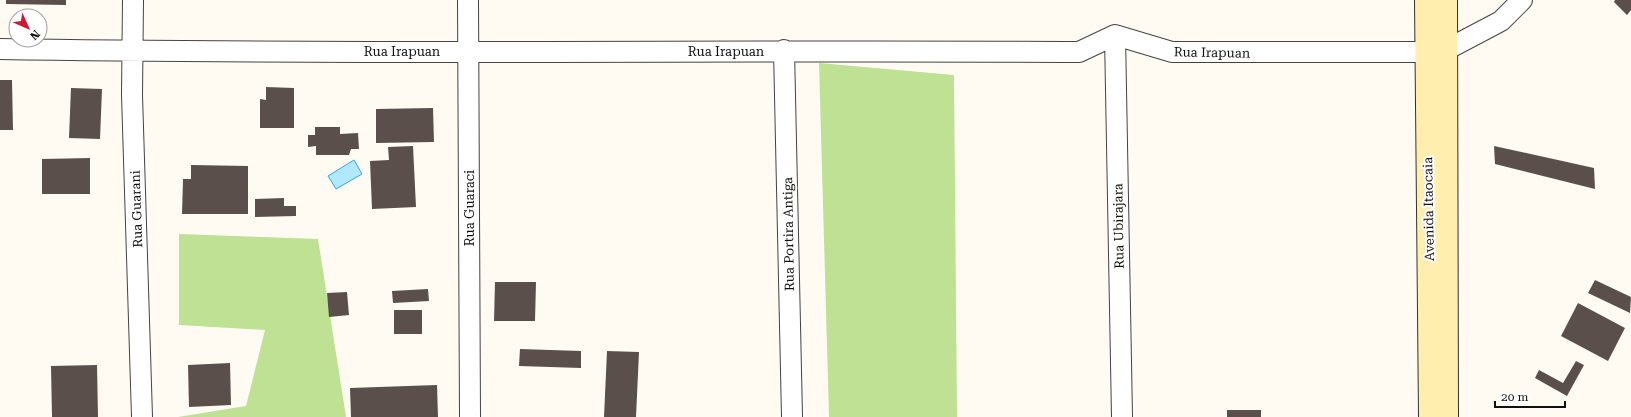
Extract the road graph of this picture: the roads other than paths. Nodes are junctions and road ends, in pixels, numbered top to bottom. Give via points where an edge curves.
1 (133, 0) edge
2 (468, 0) edge
3 (1426, 0) edge
4 (1446, 0) edge
5 (1522, 0) edge
6 (1115, 35) junction
7 (0, 49) edge
8 (784, 50) junction
9 (133, 51) junction
10 (467, 51) junction
11 (1436, 51) junction
12 (142, 417) edge
13 (470, 417) edge
14 (792, 417) edge
15 (1122, 417) edge
16 (1430, 417) edge
17 (1447, 417) edge

1 - 9 street, Rua Guarani
2 - 10 street, Rua Guaraci
3 - 11 main road, Avenida Itaocaia
4 - 11 main road, Avenida Itaocaia
5 - 11 street via 1501,21
6 - 8 street, Rua Irapuan via 1079,52
6 - 11 street, Rua Irapuan via 1172,52
6 - 15 street, Rua Ubirajara
7 - 9 street, Rua Irapuan
8 - 10 street, Rua Irapuan
8 - 14 street, Rua Portira Antiga
9 - 10 street, Rua Irapuan
9 - 12 street, Rua Guarani via 132,95
10 - 13 street, Rua Guaraci
11 - 16 main road, Avenida Itaocaia
11 - 17 main road, Avenida Itaocaia

